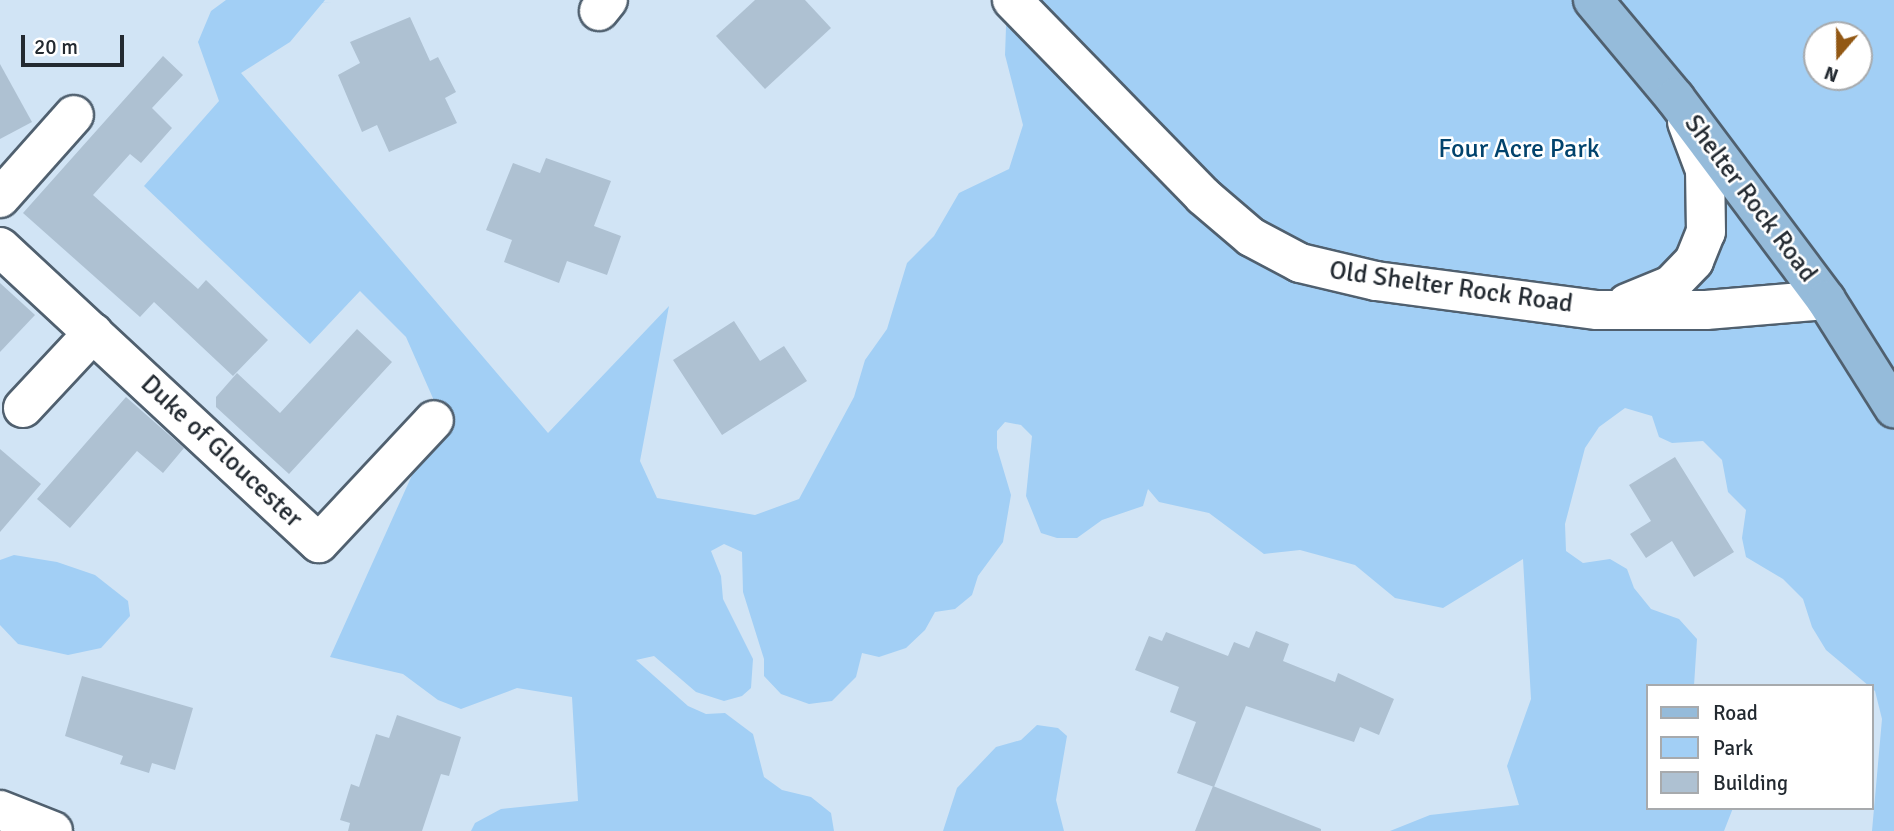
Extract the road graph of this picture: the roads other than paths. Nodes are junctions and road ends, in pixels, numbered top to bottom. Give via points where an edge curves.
1 (1012, 0) edge
2 (1593, 0) edge
3 (1675, 98) junction
4 (74, 115) dead end
5 (0, 198) edge
6 (0, 247) edge
7 (1826, 300) junction
8 (1597, 310) junction
9 (93, 334) junction
10 (23, 408) dead end
11 (1894, 408) edge
12 (434, 420) dead end
13 (0, 810) edge
14 (53, 831) edge

1 - 8 street, Old Shelter Rock Road via 1203,196 1272,250 1329,272 1376,281
2 - 3 main road, Shelter Rock Road
3 - 7 main road, Shelter Rock Road
3 - 8 street via 1706,170 1706,232 1694,261 1671,285 1645,299
4 - 5 street
6 - 9 street, Duke of Gloucester
7 - 8 street, Old Shelter Rock Road via 1706,310
7 - 11 main road, Shelter Rock Road
9 - 10 street
9 - 12 street, Duke of Gloucester via 319,543
13 - 14 street

